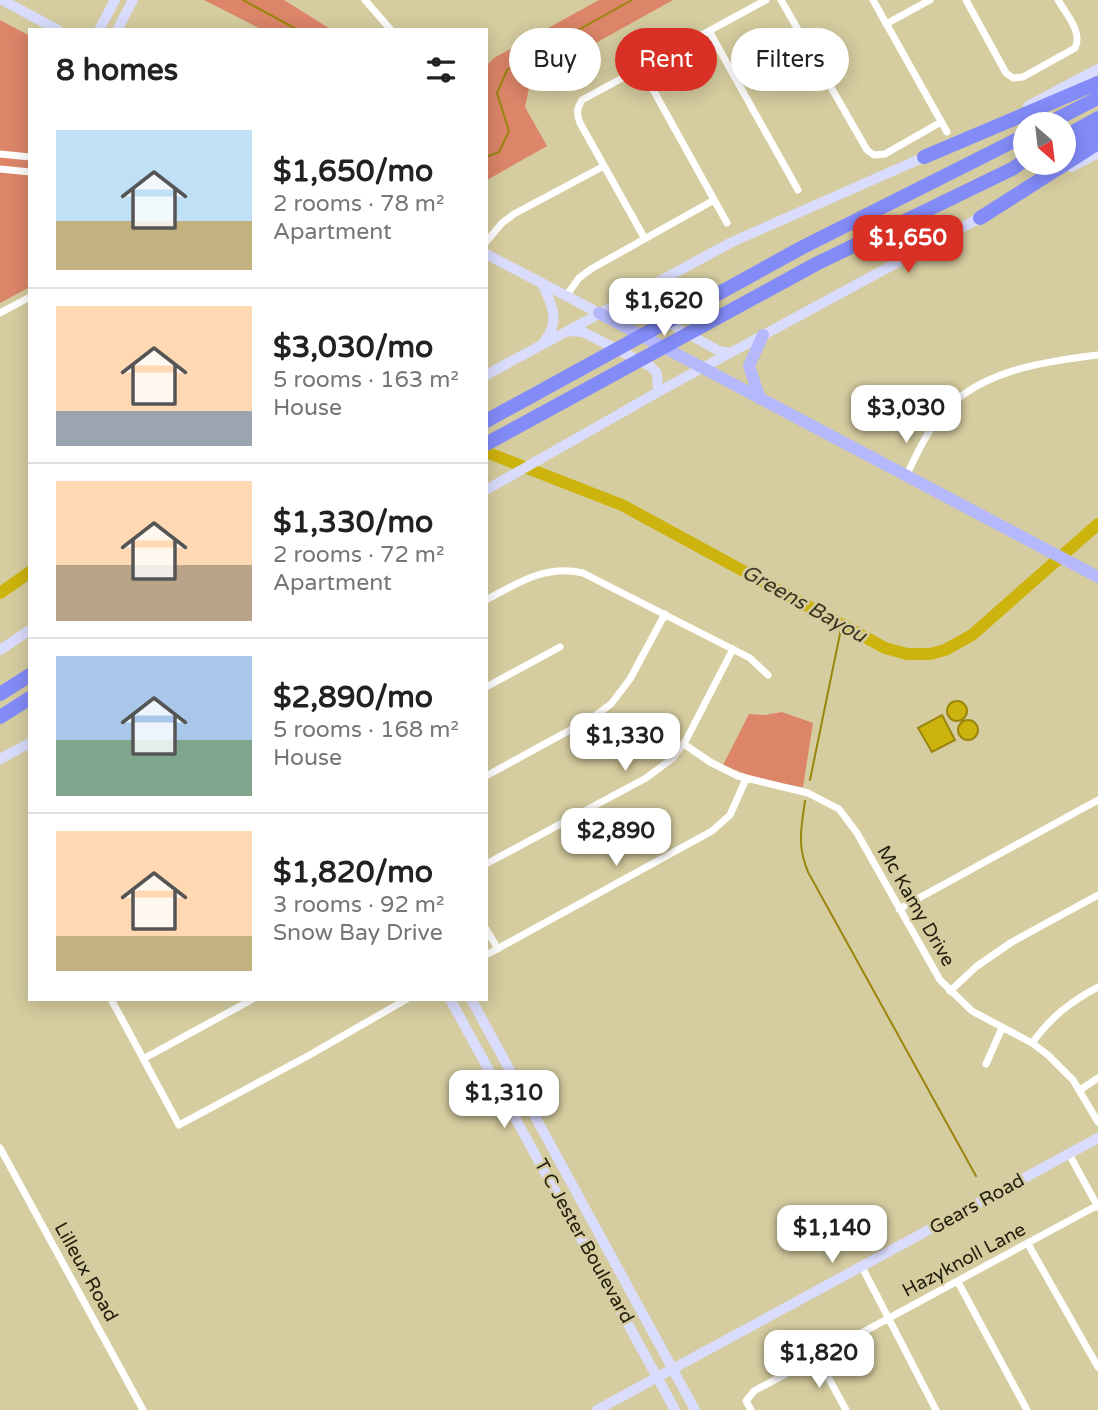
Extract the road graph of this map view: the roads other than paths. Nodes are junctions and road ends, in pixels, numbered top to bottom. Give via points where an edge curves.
1 (2, 0) edge
2 (115, 0) edge
3 (132, 0) edge
4 (365, 0) edge
5 (766, 0) edge
6 (781, 0) edge
7 (873, 0) edge
8 (930, 0) edge
9 (966, 0) edge
10 (1058, 0) edge
11 (886, 24) junction
12 (54, 28) edge
13 (100, 28) edge
14 (118, 28) edge
15 (389, 28) edge
16 (715, 28) edge
17 (717, 45) edge
18 (1098, 69) edge
19 (615, 82) edge
20 (1098, 83) edge
21 (654, 91) edge
22 (1098, 98) edge
23 (1071, 112) edge
24 (1098, 118) edge
25 (941, 122) junction
26 (1076, 130) edge
27 (1098, 131) edge
28 (947, 132) dead end
29 (1013, 142) edge
30 (1076, 142) edge
31 (1098, 143) edge
32 (1098, 153) edge
33 (3, 155) edge
34 (28, 157) edge
35 (923, 158) junction
36 (604, 166) junction
37 (1013, 167) edge
38 (2, 169) edge
39 (28, 172) edge
40 (799, 190) dead end
41 (714, 200) junction
42 (980, 218) junction
43 (727, 223) dead end
44 (645, 239) junction
45 (488, 240) edge
46 (488, 255) edge
47 (542, 283) junction
48 (651, 284) junction
49 (566, 296) junction
50 (28, 298) edge
51 (0, 313) edge
52 (599, 313) junction
53 (566, 331) junction
54 (763, 335) junction
55 (542, 344) junction
56 (730, 353) junction
57 (1098, 355) edge
58 (702, 368) junction
59 (488, 374) edge
60 (658, 392) junction
61 (760, 398) junction
62 (488, 420) edge
63 (488, 443) edge
64 (906, 476) junction
65 (490, 488) edge
66 (1098, 577) edge
67 (488, 599) edge
68 (665, 614) junction
69 (28, 631) edge
70 (560, 647) dead end
71 (733, 649) junction
72 (0, 650) edge
73 (768, 675) dead end
74 (28, 676) edge
75 (488, 686) edge
76 (0, 694) edge
77 (28, 699) edge
78 (0, 717) edge
79 (28, 744) edge
80 (684, 744) junction
81 (0, 759) edge
82 (488, 775) edge
83 (746, 779) junction
84 (1098, 800) edge
85 (488, 863) edge
86 (1098, 895) edge
87 (899, 909) junction
88 (488, 932) edge
89 (498, 949) junction
90 (488, 955) edge
91 (1098, 987) edge
92 (950, 991) junction
93 (112, 1001) edge
94 (249, 1001) edge
95 (401, 1001) edge
96 (451, 1001) edge
97 (472, 1001) edge
98 (1002, 1028) junction
99 (1032, 1043) junction
100 (143, 1059) junction
101 (986, 1064) dead end
102 (1098, 1078) edge
103 (1080, 1090) junction
104 (1098, 1122) edge
105 (546, 1135) junction
106 (1098, 1138) edge
107 (530, 1144) junction
108 (0, 1148) edge
109 (1069, 1154) junction
110 (1098, 1206) edge
111 (1028, 1244) junction
112 (617, 1267) junction
113 (862, 1267) junction
114 (602, 1275) junction
115 (958, 1282) junction
116 (889, 1319) junction
117 (817, 1357) junction
118 (1098, 1367) edge
119 (672, 1368) junction
120 (658, 1376) junction
121 (144, 1410) edge
122 (597, 1410) edge
123 (676, 1410) edge
124 (695, 1410) edge
125 (751, 1410) edge
126 (846, 1410) edge
127 (936, 1410) edge
128 (1027, 1410) edge

1 - 12 main road
2 - 13 main road
3 - 14 main road
4 - 15 street
5 - 16 street
6 - 25 street via 867,150 885,154
7 - 11 street
8 - 11 street
9 - 10 street via 1006,74 1013,78 1075,48 1077,33
11 - 25 street
17 - 40 street
18 - 35 main road
19 - 36 street via 582,100 577,112
20 - 35 highway
21 - 41 street
22 - 23 highway
24 - 26 highway
25 - 28 street
27 - 30 highway
29 - 62 highway via 803,247
31 - 42 highway
32 - 42 main road
33 - 34 street
33 - 38 street
35 - 48 main road via 754,232
36 - 44 street
36 - 45 street via 514,214
37 - 63 highway via 816,264
38 - 39 street
41 - 43 street
41 - 44 street
42 - 54 main road
44 - 49 street via 591,269
46 - 47 main road
47 - 49 main road
47 - 55 main road via 555,320
48 - 52 main road
48 - 56 main road via 652,311 658,317
49 - 52 main road
50 - 51 street
52 - 53 main road
52 - 58 main road
53 - 55 main road
53 - 60 main road via 583,332 650,366 657,373
54 - 56 main road
54 - 61 main road via 749,366
55 - 59 main road
56 - 58 main road
57 - 64 street via 1029,365 972,389 940,416
58 - 60 main road
58 - 61 main road
60 - 65 main road
61 - 64 main road
64 - 66 main road
67 - 68 street via 556,570 583,573
68 - 71 street
68 - 82 street via 611,704
69 - 72 main road
70 - 75 street
71 - 73 street
71 - 80 street
74 - 76 highway
77 - 78 highway
79 - 81 main road
80 - 83 street, Mc Kamy Drive
80 - 85 street via 655,772
83 - 87 street, Mc Kamy Drive via 808,793 839,809 858,833
83 - 89 street via 730,815 712,831
84 - 87 street
86 - 92 street via 1001,948
87 - 92 street, Mc Kamy Drive
88 - 89 street
89 - 90 street
91 - 99 street via 1057,1013
92 - 98 street, Mc Kamy Drive via 972,1011
93 - 100 street
94 - 100 street
95 - 100 street via 179,1125
96 - 107 main road, T C Jester Boulevard
97 - 105 main road, T C Jester Boulevard
98 - 99 street, Mc Kamy Drive
98 - 101 street
99 - 103 street, Mc Kamy Drive via 1062,1067
102 - 103 street
103 - 104 street, Mc Kamy Drive
105 - 107 main road
105 - 112 main road, T C Jester Boulevard
106 - 109 main road, Gears Road
107 - 114 main road, T C Jester Boulevard
108 - 121 street, Lilleux Road
109 - 110 street
109 - 113 main road, Gears Road
110 - 111 street, Hazyknoll Lane
111 - 115 street, Hazyknoll Lane
111 - 118 street
112 - 114 main road
112 - 119 main road, T C Jester Boulevard
113 - 116 street
113 - 119 main road, Gears Road
114 - 120 main road, T C Jester Boulevard
115 - 116 street, Hazyknoll Lane
115 - 128 street
116 - 117 street, Hazyknoll Lane
116 - 127 street
117 - 125 street, Hazyknoll Lane via 754,1391 746,1401
117 - 126 street
119 - 120 main road, Gears Road
119 - 124 main road, T C Jester Boulevard
120 - 122 main road, Gears Road
120 - 123 main road, T C Jester Boulevard

